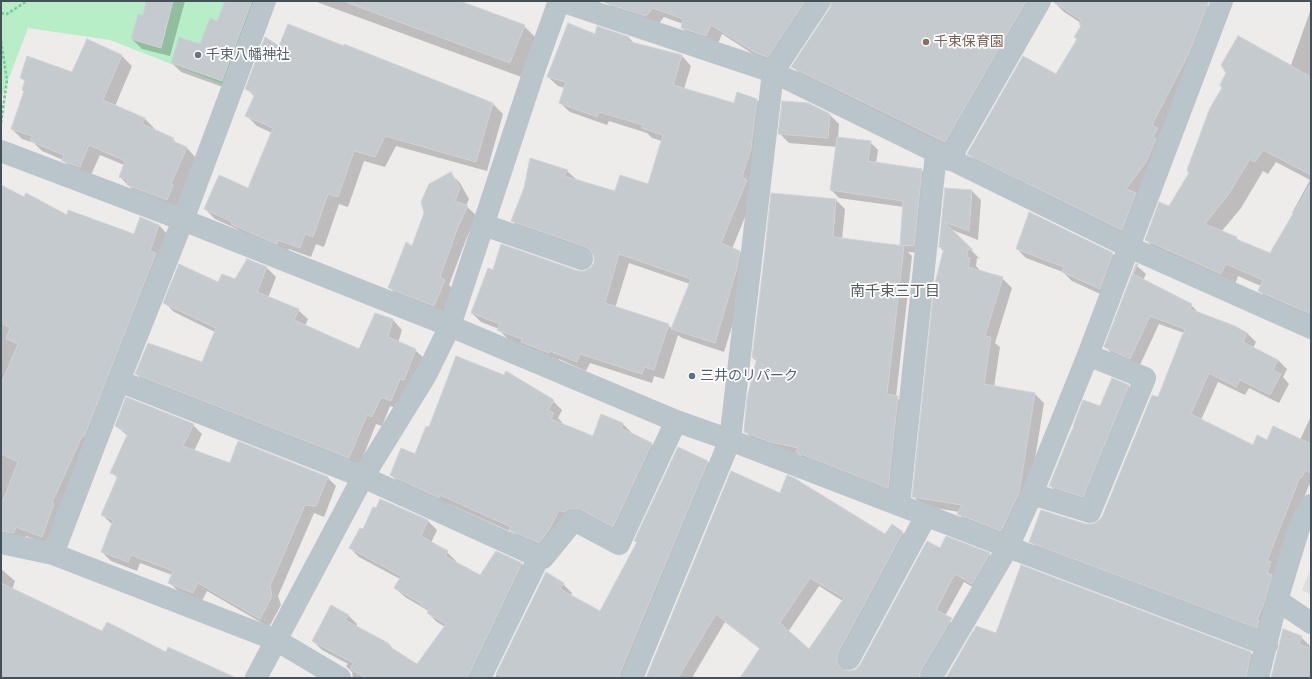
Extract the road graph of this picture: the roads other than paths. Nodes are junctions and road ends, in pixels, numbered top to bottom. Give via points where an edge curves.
1 (265, 1) edge
2 (560, 1) edge
3 (820, 1) edge
4 (1040, 1) edge
5 (1222, 1) edge
6 (773, 72) junction
7 (1, 151) edge
8 (943, 157) junction
9 (183, 220) junction
10 (484, 224) junction
11 (1129, 247) junction
12 (582, 259) dead end
13 (450, 326) junction
14 (1311, 328) edge
15 (1088, 355) junction
16 (119, 381) junction
17 (676, 421) junction
18 (730, 440) junction
19 (363, 477) junction
20 (1032, 494) junction
21 (899, 505) junction
22 (1311, 505) edge
23 (926, 516) junction
24 (1, 543) edge
25 (1008, 547) junction
26 (53, 554) junction
27 (539, 557) junction
28 (1277, 600) junction
29 (1311, 623) edge
30 (276, 640) junction
31 (1267, 645) junction
32 (850, 659) dead end
33 (256, 678) edge
34 (340, 678) edge
35 (480, 678) edge
36 (632, 678) edge
37 (931, 678) edge
38 (1258, 678) edge

1 - 9 street
2 - 6 street
2 - 10 street via 535,68
3 - 6 street
4 - 8 street
5 - 11 street
6 - 8 street
6 - 18 street
7 - 9 street
8 - 11 street
8 - 21 street
9 - 13 street
9 - 16 street
10 - 12 street
10 - 13 street
11 - 14 street
11 - 15 street
13 - 17 street
13 - 19 street via 426,375
15 - 20 street
15 - 20 street via 1146,378 1090,512
16 - 19 street
16 - 26 street
17 - 18 street
17 - 27 street via 619,544 574,520 543,558
18 - 21 street
18 - 36 street
19 - 27 street
19 - 30 street
20 - 25 street
21 - 23 street
22 - 28 street via 1299,528
23 - 25 street
23 - 32 street
24 - 26 street
25 - 31 street
25 - 37 street
26 - 30 street
27 - 35 street
28 - 29 street
28 - 31 street
30 - 33 street
30 - 34 street
31 - 38 street

